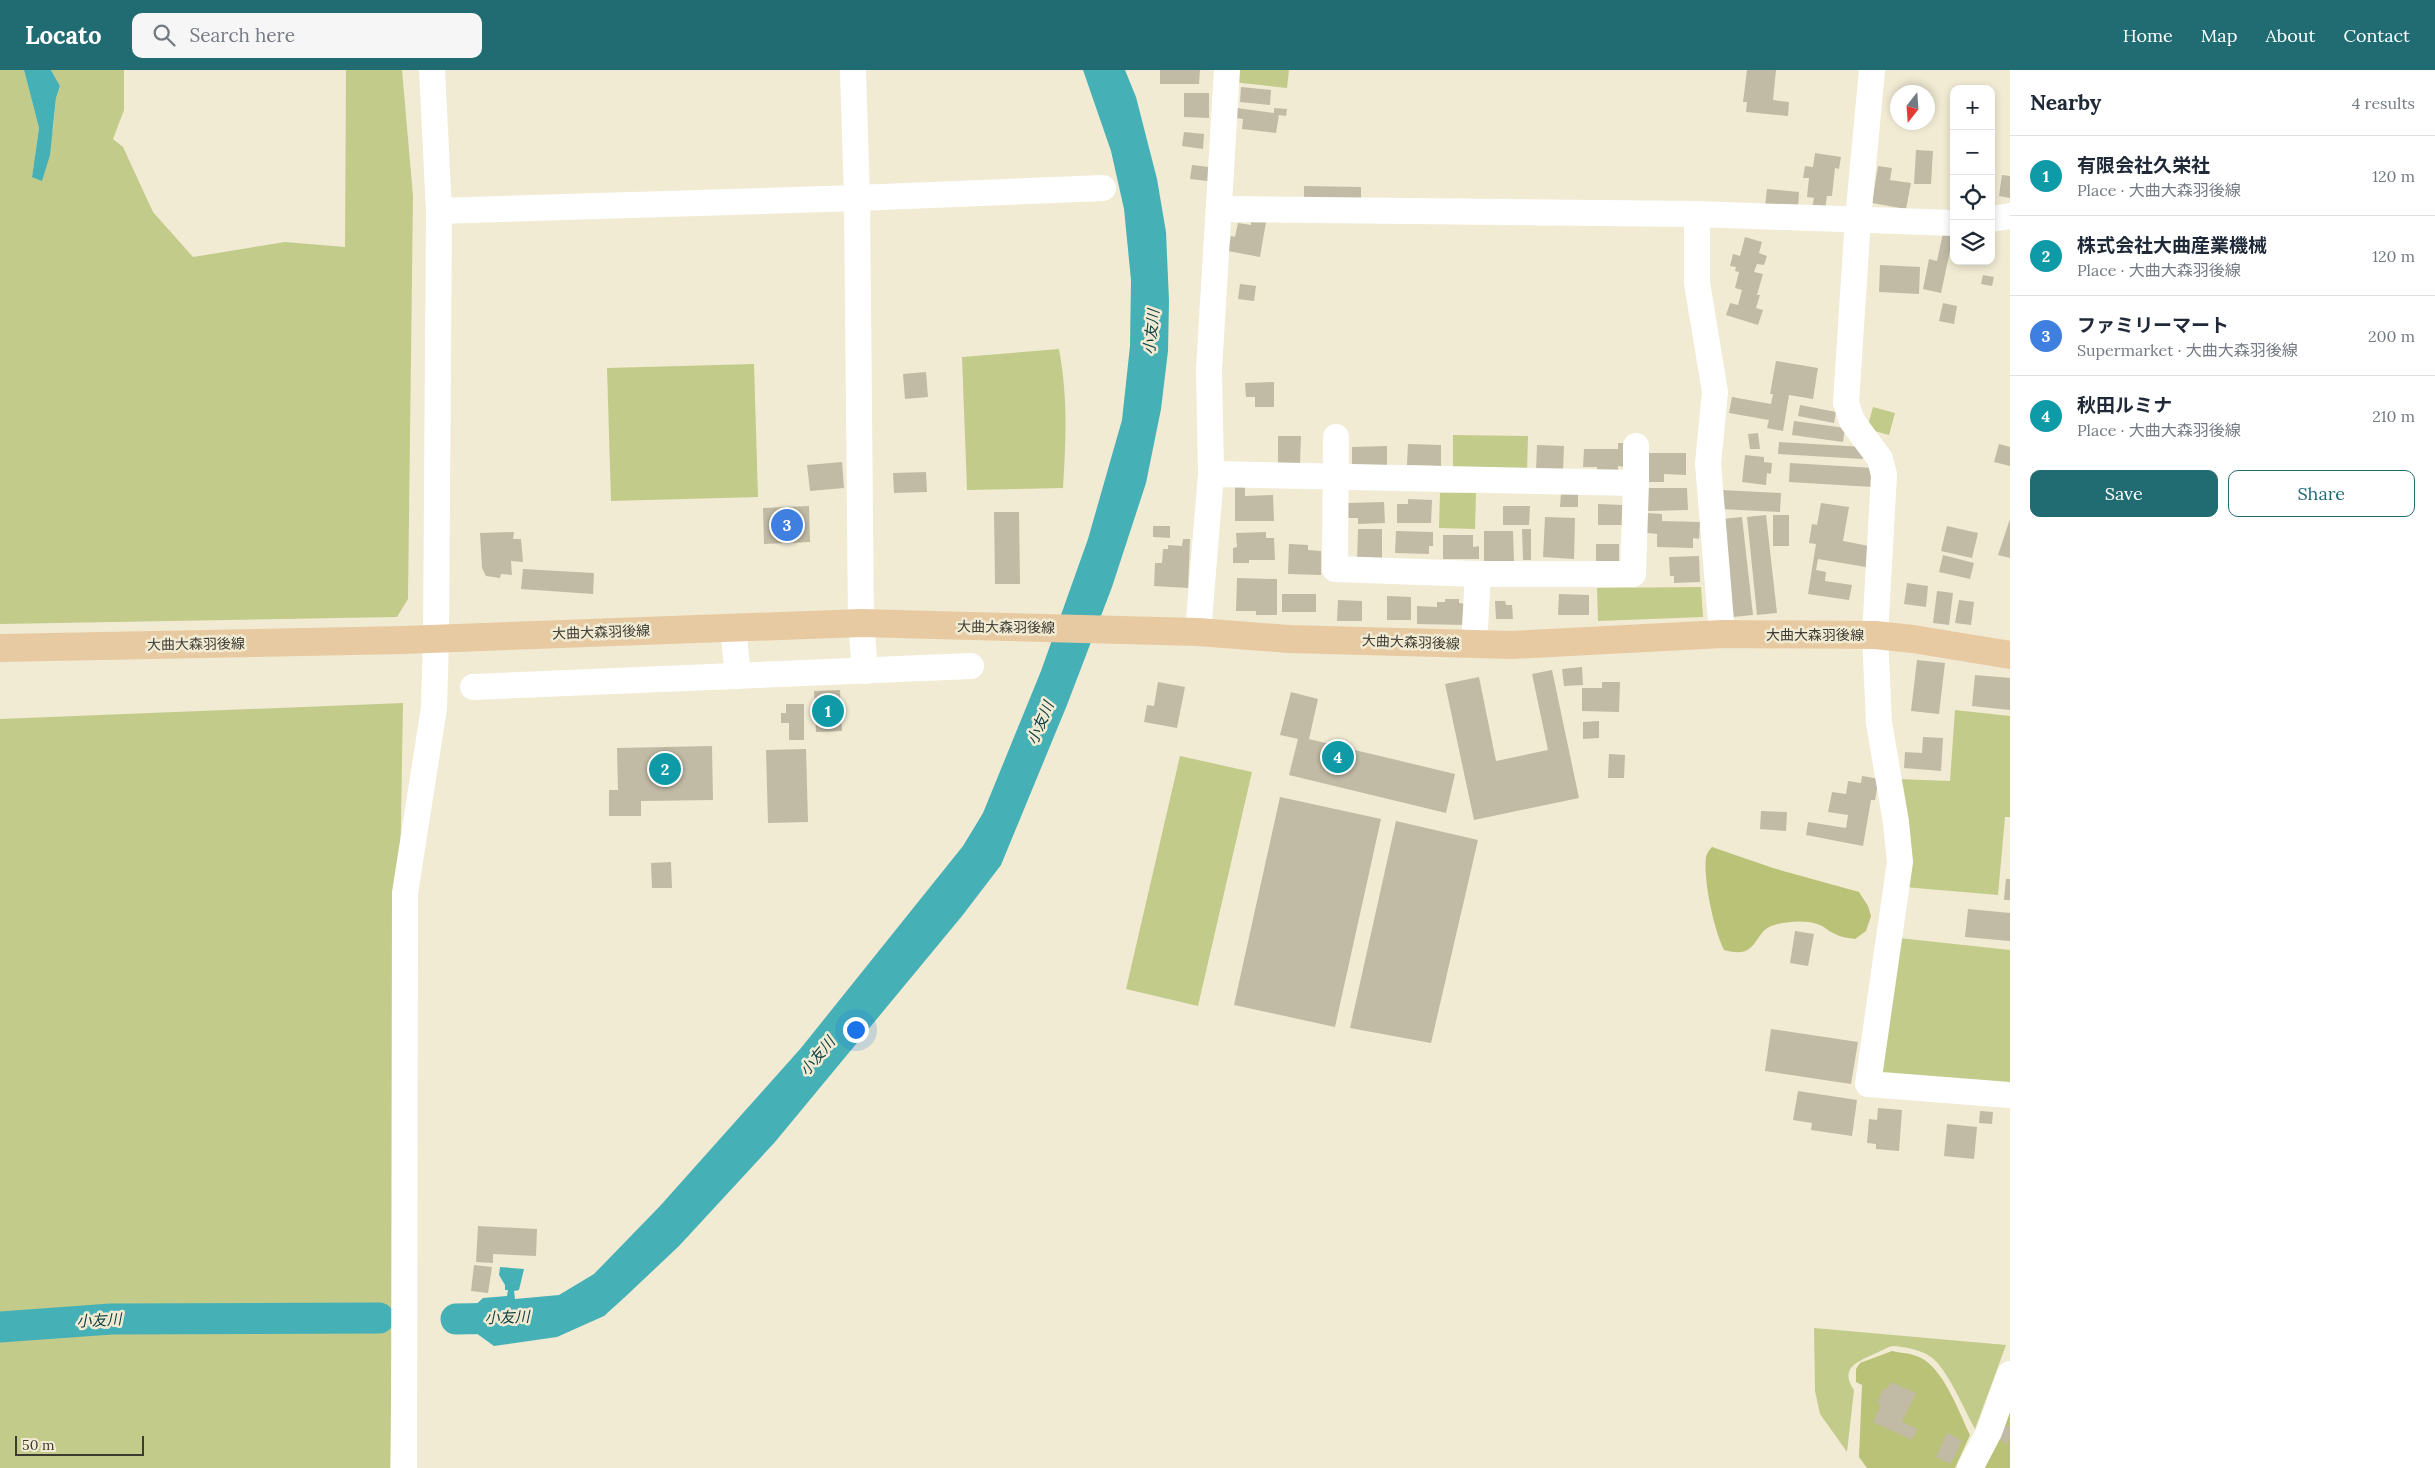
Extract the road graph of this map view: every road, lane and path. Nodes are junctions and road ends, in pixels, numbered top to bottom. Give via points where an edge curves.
1 (432, 70) edge
2 (853, 70) edge
3 (1227, 70) edge
4 (1872, 70) edge
5 (1103, 188) dead end
6 (858, 198) junction
7 (1220, 209) junction
8 (439, 211) junction
9 (1697, 214) junction
10 (2010, 216) edge
11 (1995, 218) edge
12 (1858, 219) junction
13 (1950, 224) edge
14 (1336, 437) dead end
15 (1636, 446) dead end
16 (1210, 474) junction
17 (1337, 477) junction
18 (1636, 483) junction
19 (1478, 574) junction
20 (861, 624) junction
21 (733, 628) junction
22 (1198, 632) junction
23 (1722, 634) junction
24 (1875, 635) junction
25 (436, 638) junction
26 (1474, 644) junction
27 (0, 648) edge
28 (2010, 655) edge
29 (972, 666) dead end
30 (865, 671) junction
31 (738, 676) junction
32 (473, 687) dead end
33 (2010, 1095) edge
34 (2010, 1374) edge
35 (404, 1468) edge
36 (1970, 1468) edge

1 - 8 street
2 - 6 street
3 - 7 street
4 - 12 street
5 - 6 street
6 - 8 street
6 - 20 street
7 - 9 street
7 - 16 street via 1209,370
8 - 25 street
9 - 12 street
9 - 23 street via 1697,283 1715,392 1708,463
10 - 11 street
12 - 13 street
12 - 24 street via 1846,403 1852,421 1880,459 1884,475
14 - 17 street
15 - 18 street
16 - 17 street
16 - 22 street
17 - 18 street
17 - 19 street via 1335,569
18 - 19 street via 1633,574
19 - 26 street
20 - 21 main road, 大曲大森羽後線
20 - 22 main road, 大曲大森羽後線
20 - 30 street
21 - 25 main road, 大曲大森羽後線
21 - 31 street
22 - 26 main road, 大曲大森羽後線 via 1289,639
23 - 24 main road, 大曲大森羽後線
23 - 26 main road, 大曲大森羽後線 via 1512,645
24 - 28 main road, 大曲大森羽後線
24 - 33 street via 1879,723 1900,862 1868,1084
25 - 27 main road, 大曲大森羽後線
25 - 35 street via 434,708 405,893
29 - 30 street
30 - 31 street
31 - 32 street
34 - 36 street via 1989,1432

